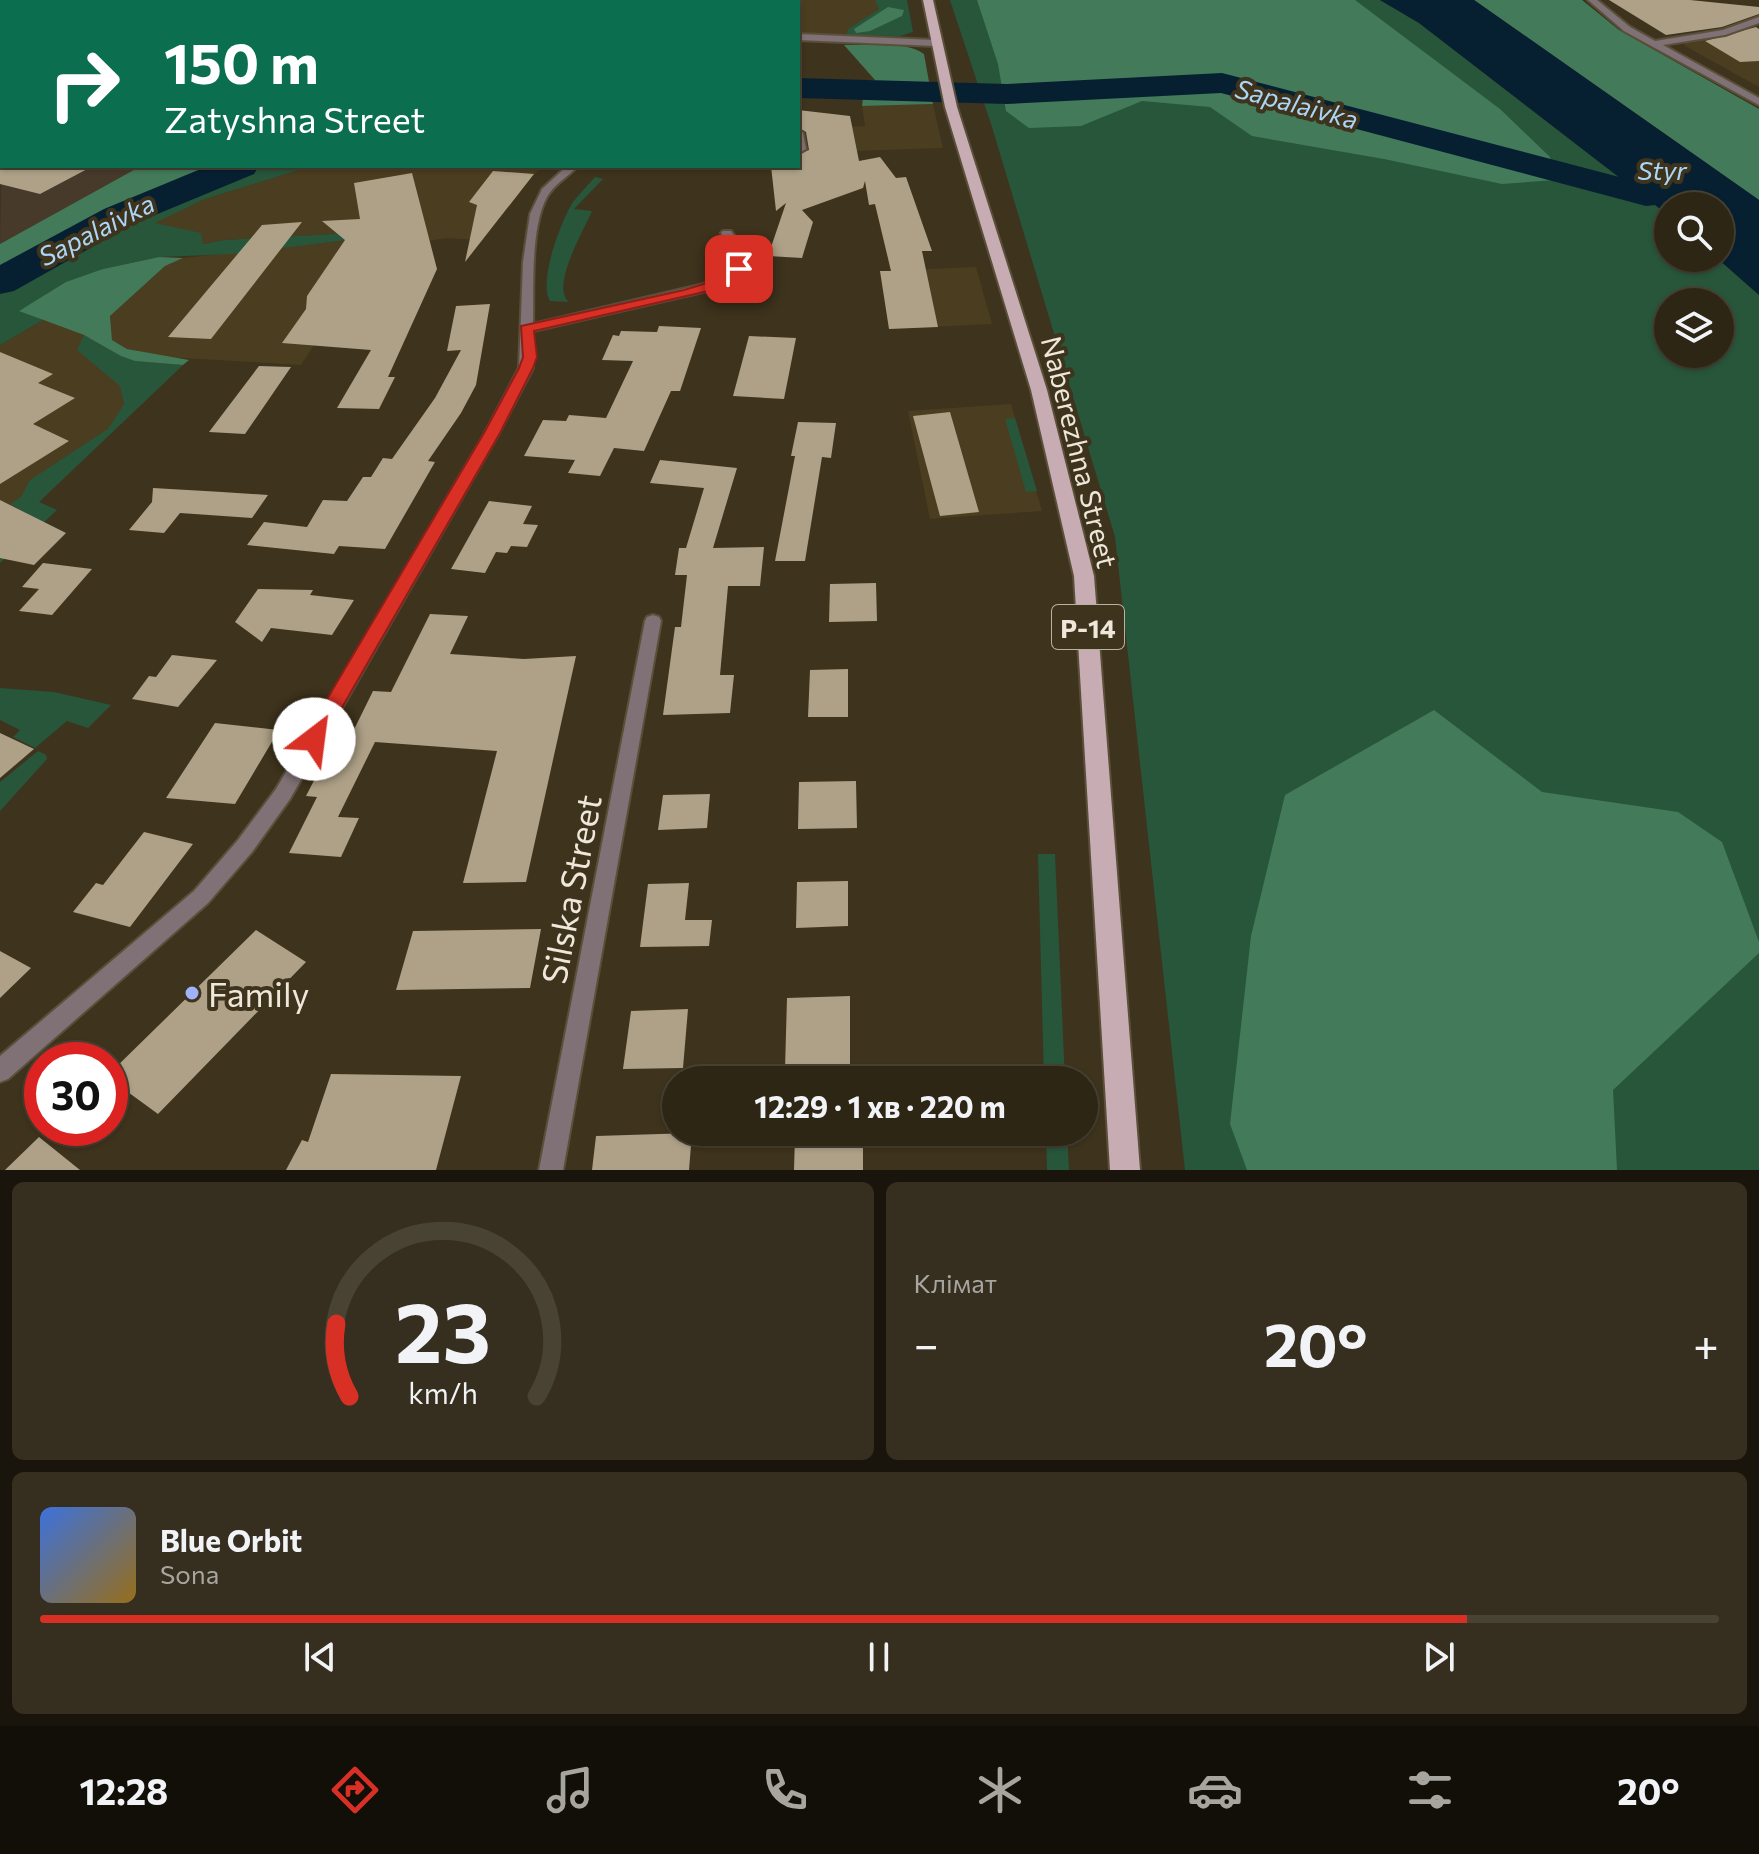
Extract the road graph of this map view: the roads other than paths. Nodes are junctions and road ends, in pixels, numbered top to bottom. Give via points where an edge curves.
1 (928, 0) edge
2 (1592, 0) edge
3 (1759, 20) edge
4 (800, 37) edge
5 (935, 43) junction
6 (1654, 44) junction
7 (1759, 102) edge
8 (800, 144) edge
9 (801, 149) dead end
10 (570, 168) edge
11 (727, 233) dead end
12 (526, 329) junction
13 (653, 621) dead end
14 (0, 1071) edge
15 (551, 1170) edge
16 (1125, 1170) edge

1 - 5 main road, Naberezhna Street / Р-14
2 - 6 street
3 - 6 street via 1725,32
4 - 5 street
5 - 16 main road, Naberezhna Street / Р-14 via 1039,390 1084,576
6 - 7 street
8 - 9 street
10 - 12 street via 540,201
11 - 12 street via 740,252 739,269 712,286
12 - 14 street via 530,357 504,410 283,794 201,897
13 - 15 street, Silska Street

